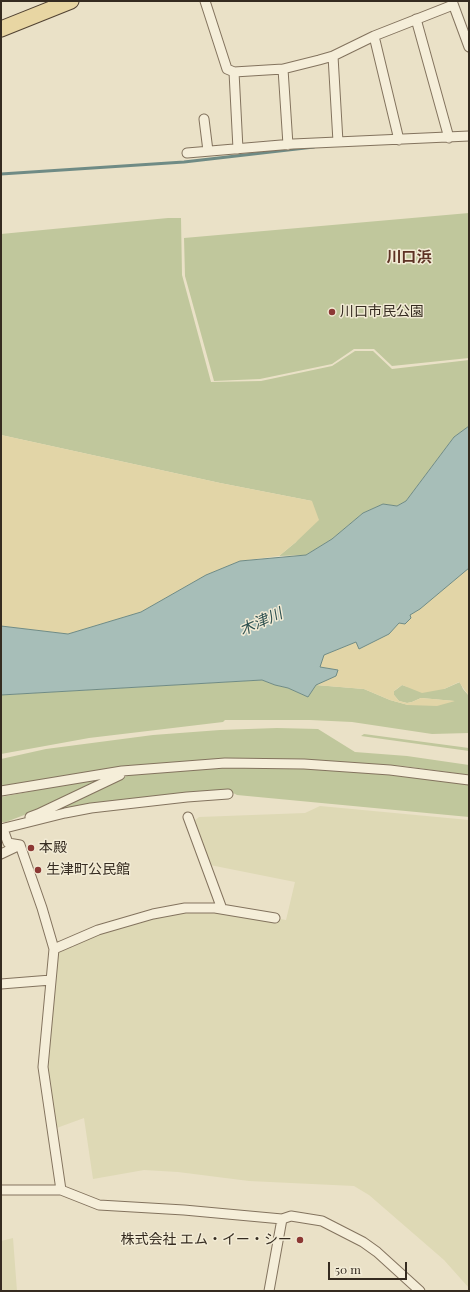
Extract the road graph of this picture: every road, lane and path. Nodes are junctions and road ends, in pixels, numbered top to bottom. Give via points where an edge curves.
1 (71, 1) edge
2 (205, 1) edge
3 (452, 3) edge
4 (416, 19) junction
5 (1, 29) edge
6 (374, 36) junction
7 (467, 37) edge
8 (469, 47) edge
9 (333, 56) junction
10 (283, 69) junction
11 (234, 72) junction
12 (204, 119) dead end
13 (469, 136) edge
14 (449, 138) junction
15 (399, 140) junction
16 (338, 142) junction
17 (288, 145) junction
18 (238, 149) junction
19 (208, 152) junction
20 (188, 153) dead end
21 (122, 771) junction
22 (469, 780) edge
23 (1, 791) edge
24 (228, 794) dead end
25 (188, 818) dead end
26 (2, 829) edge
27 (20, 845) junction
28 (1, 854) edge
29 (222, 909) junction
30 (275, 918) dead end
31 (54, 949) junction
32 (51, 980) junction
33 (1, 984) edge
34 (1, 1190) edge
35 (61, 1190) junction
36 (282, 1219) junction
37 (269, 1291) edge
38 (420, 1291) edge

1 - 5 main road
2 - 11 street via 227,70
3 - 4 street
3 - 7 street
4 - 6 street
4 - 14 street
6 - 9 street
6 - 15 street
7 - 8 street
9 - 10 street
9 - 16 street
10 - 11 street
10 - 17 street
11 - 18 street
12 - 19 street
13 - 14 street
14 - 15 street
15 - 16 street
16 - 17 street
17 - 18 street
18 - 19 street
19 - 20 street
21 - 22 street via 225,763 304,764 390,770
21 - 23 street
21 - 26 street via 121,775
24 - 26 street via 91,808
25 - 29 street
26 - 27 street via 8,843
27 - 28 street
27 - 31 street
29 - 30 street
29 - 31 street via 185,908 153,914 98,930
31 - 32 street
32 - 33 street
32 - 35 street via 43,1067
34 - 35 street
35 - 36 street via 100,1205
36 - 37 street
36 - 38 street via 291,1216 328,1222 363,1242

